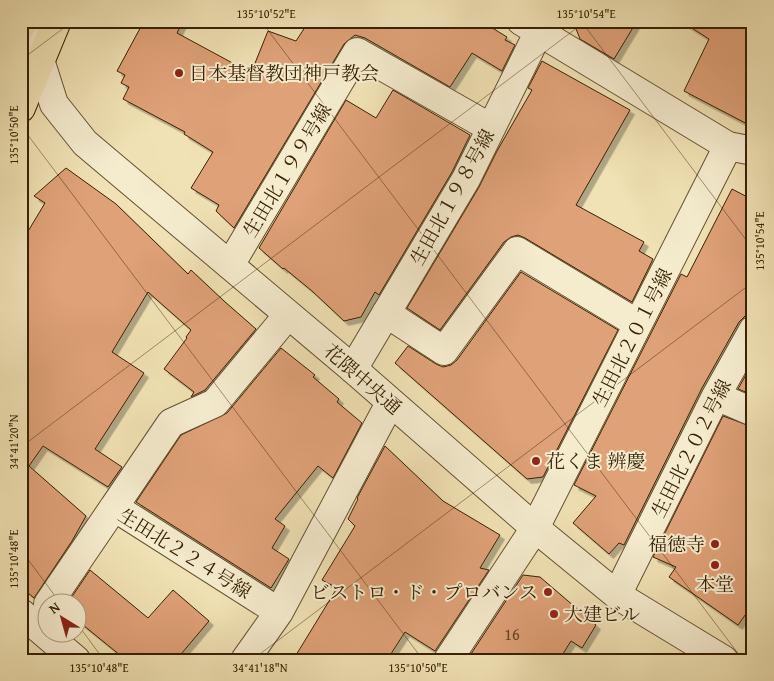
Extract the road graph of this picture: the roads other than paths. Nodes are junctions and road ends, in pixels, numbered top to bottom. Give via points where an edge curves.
1 (24, 21) edge
2 (38, 21) edge
3 (57, 21) edge
4 (535, 25) edge
5 (21, 26) edge
6 (40, 63) junction
7 (21, 108) edge
8 (491, 128) junction
9 (741, 148) edge
10 (230, 265) junction
11 (386, 313) junction
12 (288, 315) junction
13 (638, 324) junction
14 (753, 330) edge
15 (353, 369) junction
16 (716, 396) junction
17 (390, 403) junction
18 (753, 412) edge
19 (114, 507) junction
20 (535, 528) junction
21 (617, 595) junction
22 (279, 612) junction
23 (34, 616) edge
24 (695, 653) edge
25 (76, 660) edge
26 (246, 660) edge
27 (448, 660) edge
28 (724, 660) edge

1 - 5 main road
2 - 6 street, 花隈中央通
3 - 6 main road
4 - 8 street, 生田北１９８号線
4 - 9 street
6 - 7 main road
6 - 10 street, 花隈中央通 via 54,104 85,143
8 - 10 street, 生田北１９９号線 via 357,52
8 - 11 street, 生田北１９８号線 via 466,179
9 - 13 street, 生田北２０１号線
10 - 12 street, 花隈中央通
11 - 13 street via 444,351 517,251
11 - 15 street, 生田北１９８号線
12 - 15 street, 花隈中央通
12 - 19 street via 215,403 171,423
13 - 20 street, 生田北２０１号線
14 - 16 street, 生田北２０２号線
15 - 17 street, 花隈中央通
16 - 18 street
16 - 21 street, 生田北２０２号線
17 - 20 street, 花隈中央通
17 - 22 street
19 - 22 street, 生田北２２４号線
19 - 23 street, 生田北２２４号線
20 - 21 street, 花隈中央通
20 - 27 street, 生田北２０１号線
21 - 24 street, 花隈中央通
22 - 26 street
23 - 25 street
24 - 28 street, 花隈中央通

